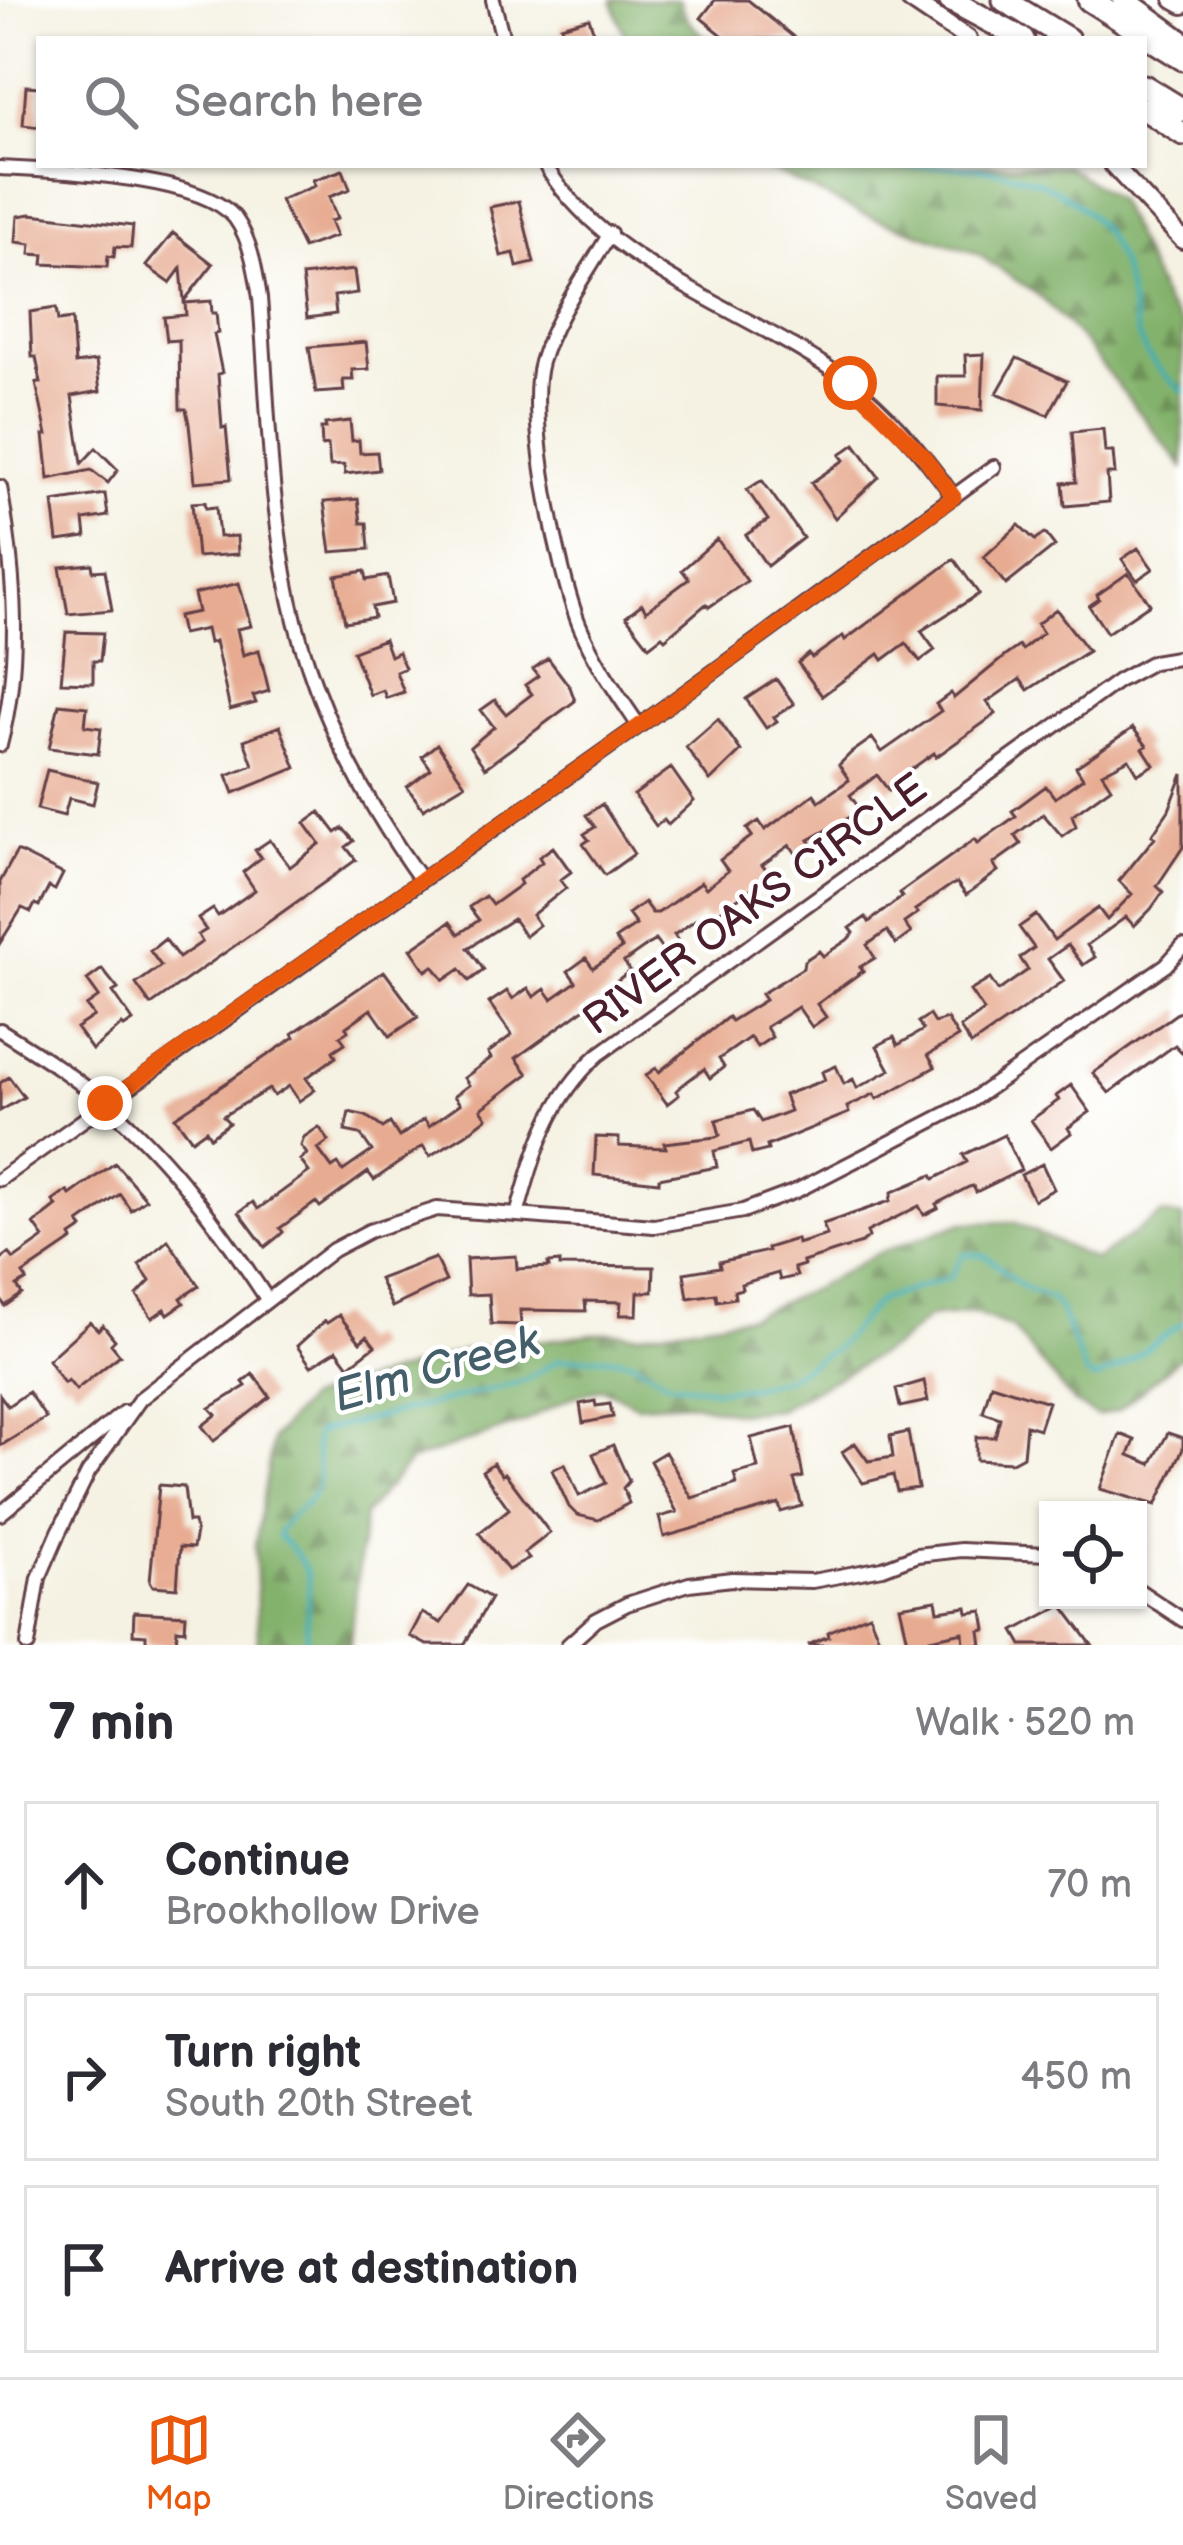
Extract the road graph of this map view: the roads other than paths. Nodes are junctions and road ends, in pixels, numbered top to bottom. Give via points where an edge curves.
1 (493, 0) edge
2 (910, 0) edge
3 (950, 0) edge
4 (1004, 0) edge
5 (1089, 0) edge
6 (1124, 0) edge
7 (1174, 0) edge
8 (1183, 5) edge
9 (501, 36) edge
10 (964, 36) edge
11 (1017, 36) edge
12 (1063, 36) edge
13 (1146, 36) edge
14 (1147, 36) edge
15 (1183, 43) edge
16 (1183, 59) edge
17 (1147, 88) edge
18 (1183, 110) edge
19 (1147, 112) edge
20 (1183, 134) edge
21 (0, 168) edge
22 (547, 168) edge
23 (1117, 168) edge
24 (610, 233) junction
25 (1183, 240) edge
26 (994, 467) dead end
27 (0, 487) edge
28 (954, 497) junction
29 (1183, 657) edge
30 (639, 726) junction
31 (0, 745) edge
32 (421, 880) junction
33 (1183, 946) edge
34 (0, 1030) edge
35 (105, 1103) junction
36 (0, 1179) edge
37 (517, 1215) junction
38 (267, 1299) junction
39 (140, 1399) junction
40 (0, 1514) edge
41 (1039, 1554) edge
42 (1147, 1596) edge
43 (1183, 1620) edge
44 (28, 1645) edge
45 (568, 1645) edge

1 - 9 street
2 - 10 main road
3 - 11 highway
4 - 12 highway
5 - 13 highway
6 - 15 highway
7 - 8 main road
14 - 16 highway
17 - 18 highway
19 - 20 highway
21 - 32 street via 135,180 204,195 236,219 260,298 290,598 344,754
22 - 24 street
23 - 25 main road
24 - 28 street via 646,264 850,383
24 - 30 street via 539,367 539,431 578,624
26 - 28 street
27 - 31 street via 14,647
28 - 30 street
29 - 37 street, RIVER OAKS CIRCLE via 1118,681 598,1054 574,1076 540,1134
30 - 32 street
32 - 35 street
33 - 37 street via 969,1102 796,1191 743,1211 654,1226
34 - 35 street
35 - 36 street
35 - 38 street via 223,1232
37 - 38 street via 437,1209 402,1217 333,1250
38 - 39 street
39 - 40 street
39 - 44 street via 58,1532 39,1578
41 - 45 street via 961,1550 812,1581 689,1584 627,1604
42 - 43 street

